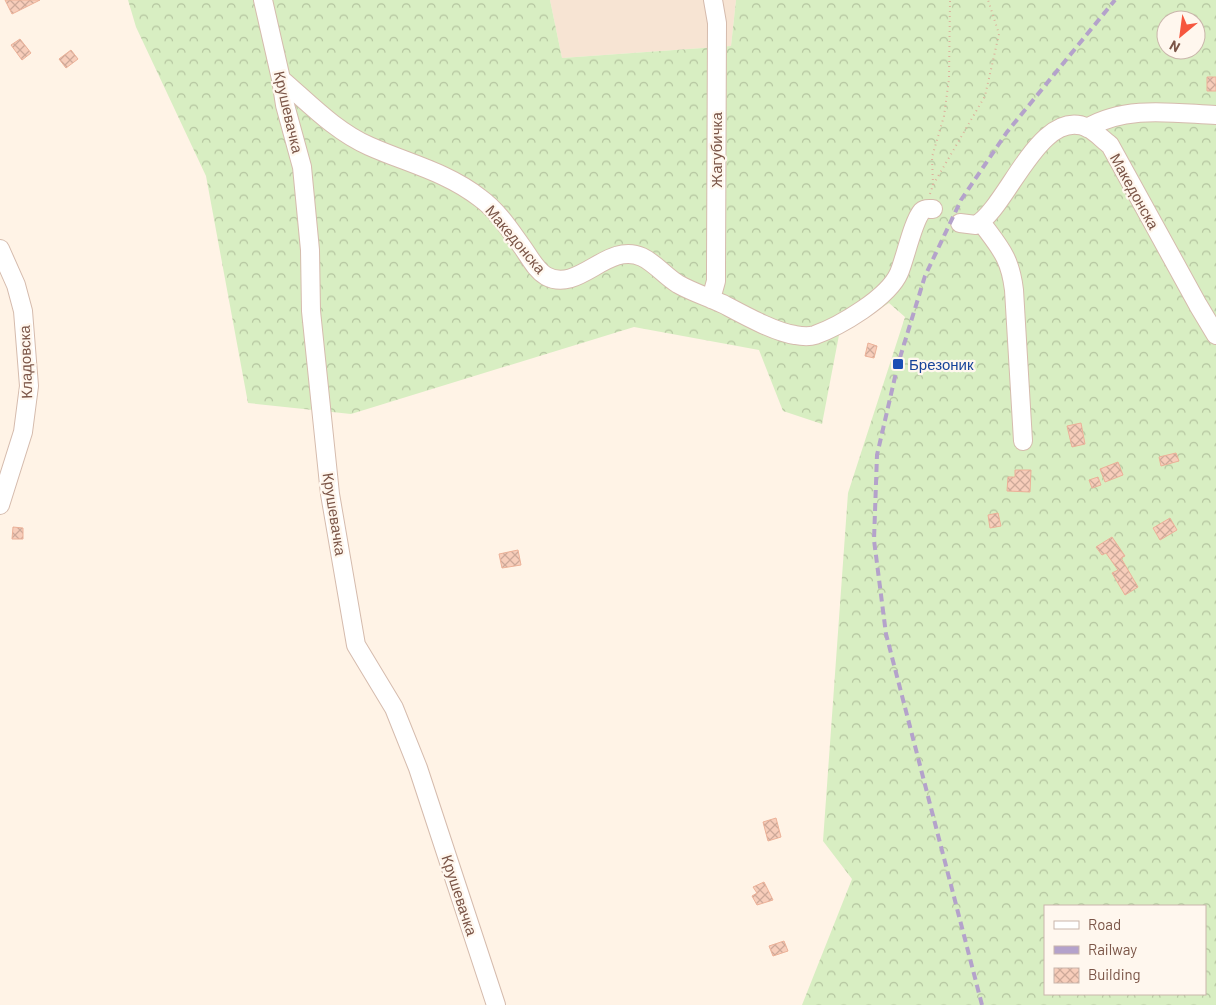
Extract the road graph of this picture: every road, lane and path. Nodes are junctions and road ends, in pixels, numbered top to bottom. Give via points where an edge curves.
1 (263, 0) edge
2 (713, 0) edge
3 (950, 0) edge
4 (988, 0) edge
5 (281, 79) junction
6 (1216, 114) edge
7 (1087, 128) junction
8 (933, 185) junction
9 (930, 209) joint
10 (981, 222) junction
11 (960, 223) dead end
12 (0, 249) edge
13 (711, 299) junction
14 (1216, 335) edge
15 (1023, 441) dead end
16 (0, 505) edge
17 (496, 1005) edge

1 - 5 street, Крушевачка
2 - 13 street, Жагубичка via 717,23 716,281
3 - 8 path via 949,79 944,116 932,157
4 - 8 path via 999,34 985,96
5 - 13 street, Македонска via 343,132 368,146 425,167 481,198 504,221 539,271 548,277 559,280 573,277 608,258 632,254 643,257 677,283
5 - 17 street, Крушевачка via 302,167 310,250 311,311 330,494 356,646 394,708 415,760
6 - 7 street via 1154,111 1128,114
7 - 10 street via 1058,128 1033,151
7 - 14 street, Македонска via 1110,145
8 - 9 path
9 - 13 street, Македонска via 922,212 917,221 899,274 891,287 870,306 812,336 793,335
10 - 11 street via 976,225
10 - 15 street via 1008,259 1012,271
12 - 16 street, Кладовска via 16,285 22,311 29,386 23,432

